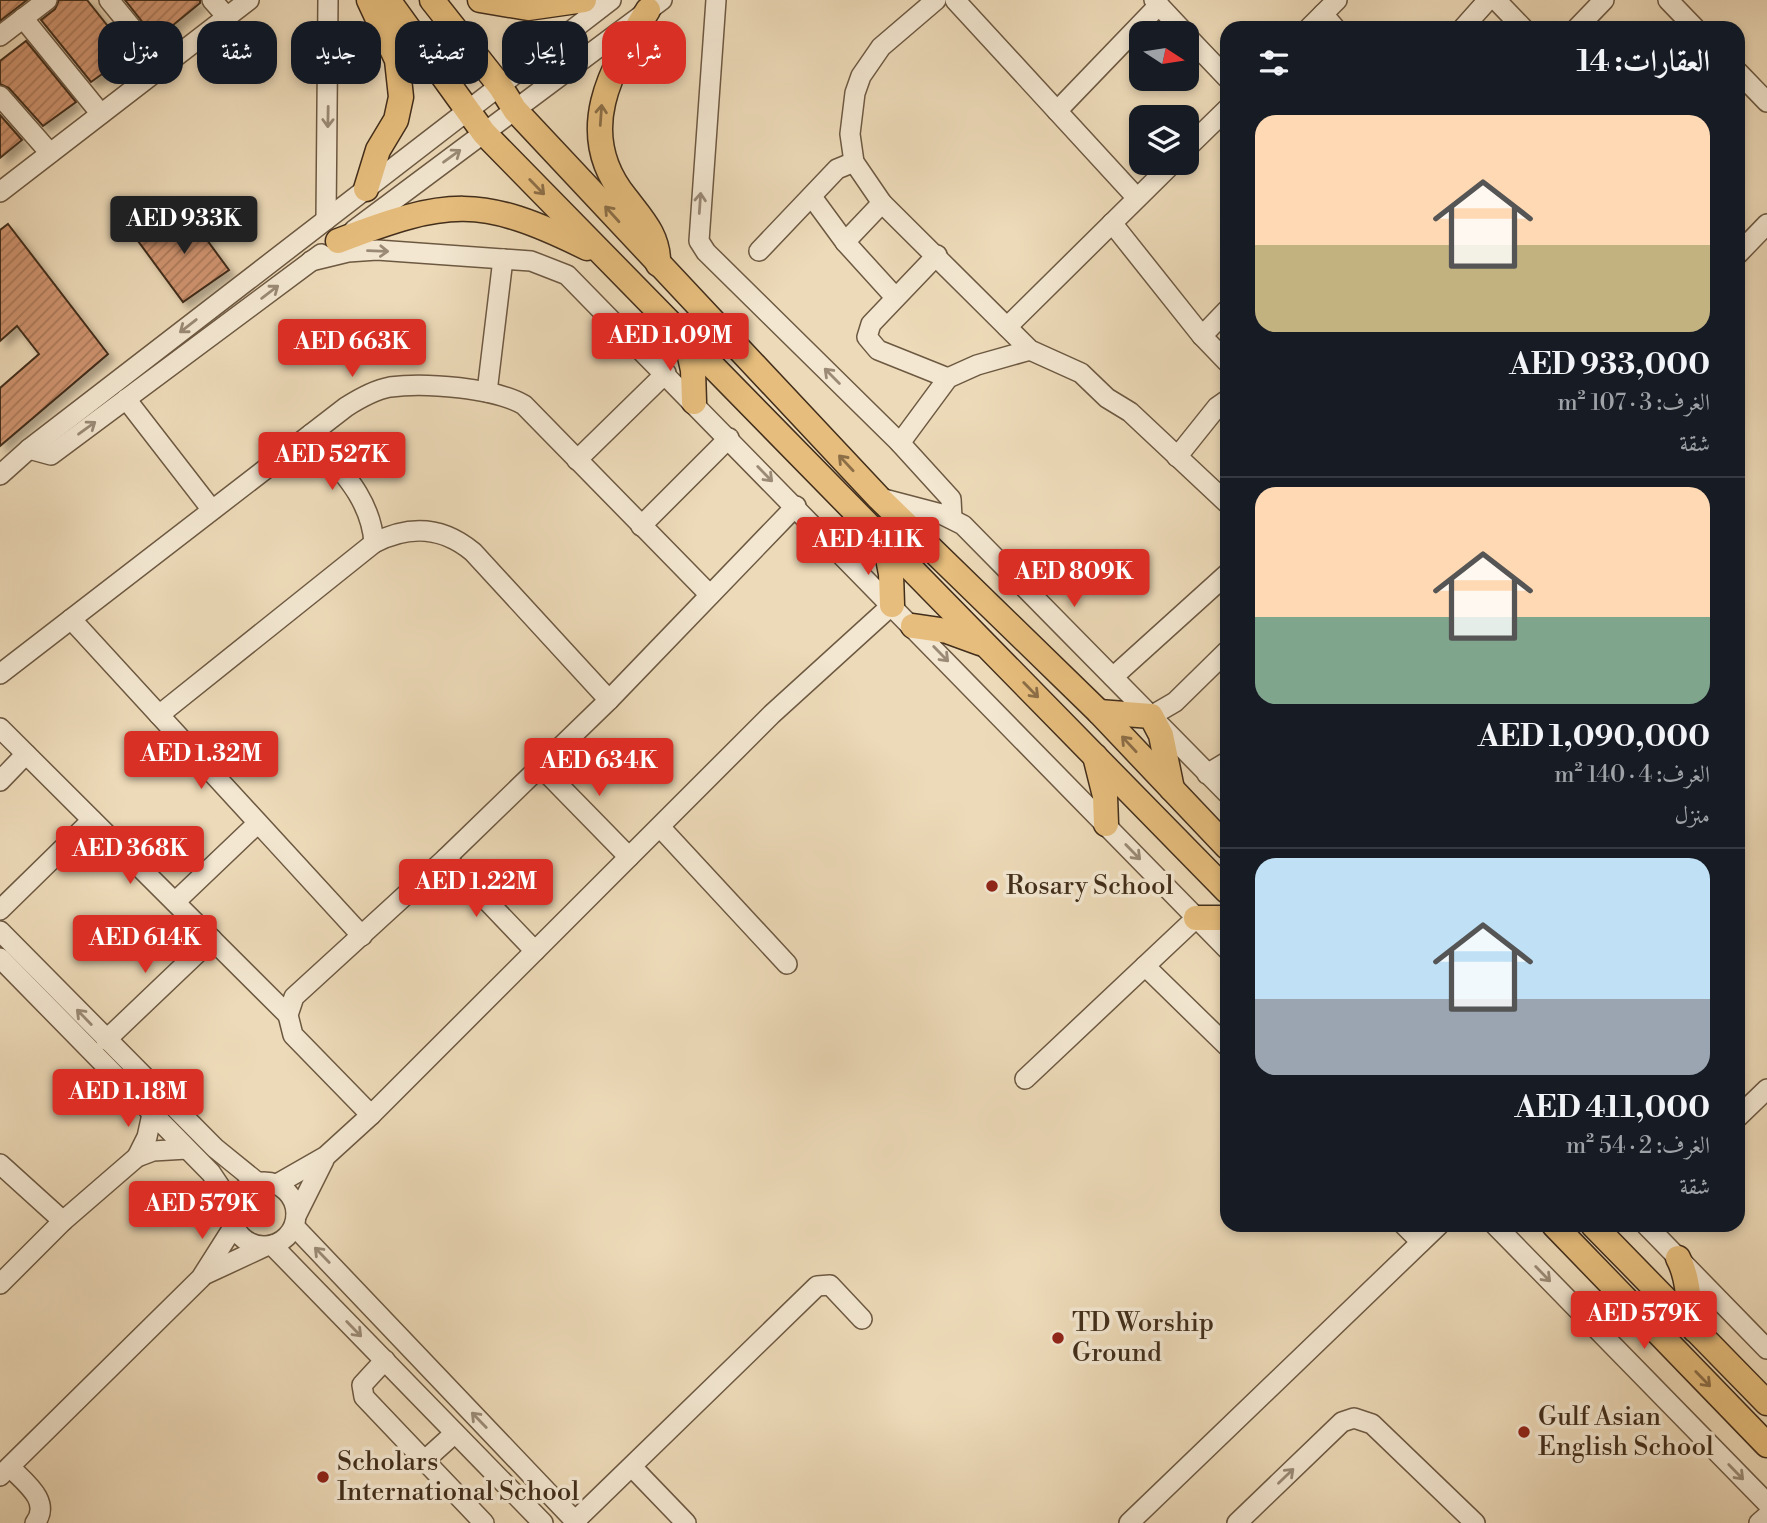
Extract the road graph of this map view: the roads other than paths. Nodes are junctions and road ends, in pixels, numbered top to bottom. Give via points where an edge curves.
1 (47, 0) edge
2 (109, 0) edge
3 (212, 0) edge
4 (249, 0) edge
5 (328, 0) edge
6 (369, 0) edge
7 (388, 0) edge
8 (432, 0) edge
9 (480, 0) edge
10 (584, 0) edge
11 (611, 0) edge
12 (716, 0) edge
13 (936, 0) edge
14 (955, 0) edge
15 (1488, 0) edge
16 (1496, 0) edge
17 (1604, 0) edge
18 (1668, 0) edge
19 (1156, 2) edge
20 (655, 5) edge
21 (226, 17) junction
22 (23, 18) junction
23 (126, 21) edge
24 (1174, 21) edge
25 (1469, 21) edge
26 (1516, 21) edge
27 (1584, 21) edge
28 (1688, 21) edge
29 (0, 36) edge
30 (1199, 48) edge
31 (183, 50) edge
32 (1220, 70) edge
33 (1745, 82) edge
34 (140, 84) edge
35 (500, 86) junction
36 (0, 96) edge
37 (1767, 102) edge
38 (469, 110) junction
39 (515, 110) junction
40 (1057, 111) junction
41 (101, 114) junction
42 (1220, 116) edge
43 (484, 133) junction
44 (1199, 136) edge
45 (50, 153) junction
46 (854, 162) junction
47 (1161, 175) edge
48 (366, 189) junction
49 (0, 192) edge
50 (812, 197) junction
51 (1137, 198) junction
52 (882, 203) junction
53 (326, 220) junction
54 (1112, 223) junction
55 (1767, 224) edge
56 (338, 241) junction
57 (845, 242) junction
58 (1745, 247) edge
59 (760, 251) dead end
60 (937, 256) junction
61 (605, 257) junction
62 (503, 259) junction
63 (311, 261) junction
64 (658, 265) junction
65 (895, 297) junction
66 (1220, 317) edge
67 (1007, 327) junction
68 (1202, 336) junction
69 (686, 338) junction
70 (1030, 350) junction
71 (1220, 355) edge
72 (666, 373) junction
73 (948, 378) junction
74 (487, 392) junction
75 (126, 399) junction
76 (694, 402) junction
77 (1220, 405) edge
78 (311, 434) junction
79 (729, 438) junction
80 (900, 443) junction
81 (29, 449) junction
82 (1177, 457) junction
83 (577, 460) junction
84 (0, 475) edge
85 (1220, 497) edge
86 (879, 498) junction
87 (796, 506) junction
88 (212, 510) junction
89 (953, 518) junction
90 (642, 526) junction
91 (885, 542) junction
92 (374, 543) junction
93 (1220, 580) edge
94 (710, 595) junction
95 (892, 605) junction
96 (71, 619) junction
97 (914, 626) junction
98 (988, 646) junction
99 (1220, 658) edge
100 (0, 674) edge
101 (1113, 677) junction
102 (610, 700) junction
103 (1099, 712) junction
104 (159, 715) junction
105 (1151, 716) junction
106 (0, 728) edge
107 (26, 754) junction
108 (1094, 755) junction
109 (1220, 766) edge
110 (541, 767) junction
111 (1207, 774) junction
112 (0, 781) edge
113 (1220, 786) edge
114 (1172, 790) junction
115 (92, 820) junction
116 (258, 823) junction
117 (1106, 824) junction
118 (660, 827) junction
119 (1220, 840) edge
120 (446, 858) junction
121 (629, 858) junction
122 (1220, 884) edge
123 (175, 902) junction
124 (0, 910) edge
125 (1196, 918) junction
126 (1220, 918) edge
127 (0, 931) edge
128 (362, 936) junction
129 (212, 939) junction
130 (1220, 942) edge
131 (535, 951) junction
132 (0, 958) edge
133 (787, 964) dead end
134 (1145, 966) junction
135 (288, 1015) junction
136 (1220, 1039) edge
137 (106, 1040) junction
138 (1025, 1079) dead end
139 (1767, 1089) edge
140 (1745, 1110) edge
141 (152, 1114) junction
142 (371, 1115) junction
143 (187, 1149) junction
144 (326, 1156) junction
145 (137, 1157) junction
146 (0, 1164) edge
147 (267, 1183) junction
148 (233, 1206) junction
149 (295, 1221) junction
150 (63, 1222) junction
151 (234, 1226) junction
152 (1411, 1232) edge
153 (1431, 1232) edge
154 (1502, 1232) edge
155 (1560, 1232) edge
156 (1600, 1232) edge
157 (1653, 1232) edge
158 (1420, 1242) junction
159 (268, 1246) junction
160 (1678, 1258) junction
161 (202, 1277) junction
162 (0, 1284) edge
163 (862, 1319) dead end
164 (1696, 1331) junction
165 (1767, 1349) edge
166 (384, 1360) junction
167 (1767, 1404) edge
168 (455, 1433) junction
169 (1767, 1445) edge
170 (424, 1461) junction
171 (633, 1468) junction
172 (5, 1471) edge
173 (1767, 1503) edge
174 (1767, 1516) edge
175 (576, 1522) edge
176 (35, 1523) edge
177 (484, 1523) edge
178 (543, 1523) edge
179 (686, 1523) edge
180 (1129, 1523) edge
181 (1237, 1523) edge
182 (1475, 1523) edge
183 (1759, 1523) edge

1 - 22 street
2 - 23 street
3 - 21 street
4 - 21 street
5 -> 53 street
6 - 48 main road via 397,60 401,97 396,120 378,150
7 - 38 main road
8 - 35 main road
9 - 10 main road via 528,8
11 - 35 street
80 -> 12 street via 699,241
13 - 46 street via 880,47 861,76 850,134
14 - 40 street
15 - 25 street
16 - 26 street
17 - 27 street
18 - 28 street
19 - 24 street
19 - 40 street
20 - 39 street
64 -> 20 main road via 653,235 604,158 600,123 610,73
21 - 31 street
22 - 29 street
22 - 41 street
30 - 32 street
33 - 37 street
34 - 41 street
35 - 38 street
35 - 39 main road
36 - 45 street
38 - 43 main road
38 - 48 street
39 - 43 street
64 -> 39 main road
40 - 51 street
41 - 45 street
42 - 44 street
56 -> 43 street
43 -> 61 main road
45 - 49 street
46 - 50 street via 837,169
46 - 52 street
47 - 51 street
48 - 53 street
50 - 57 street
50 - 59 street
51 - 54 street
52 - 57 street
52 - 60 street
53 -> 81 street
54 - 67 street
54 - 68 street
55 - 58 street
56 - 61 main road via 412,214 471,208 533,222
56 - 63 street
57 - 65 street
60 - 65 street
60 - 67 street
61 - 69 main road
63 -> 62 street via 370,250
62 - 72 street via 542,263 567,275
62 - 74 street
75 -> 63 street
86 -> 64 main road
65 - 73 street via 871,324 867,337 878,350
66 - 68 street
67 - 70 street
68 - 71 street
69 - 76 main road
69 - 91 main road
70 - 73 street
70 - 82 street via 1081,373
72 - 76 street
72 - 83 street
73 - 80 street
74 - 78 street via 389,387 359,398
74 - 83 street via 524,405
81 -> 75 street via 51,455
75 - 88 street
76 - 79 street
77 - 82 street
78 - 88 street
78 - 92 street via 360,494
79 -> 87 street
79 - 90 street
80 - 89 street via 951,499
81 - 84 street
82 - 85 street
83 - 90 street
86 - 89 street
86 - 103 main road
87 - 94 street
87 - 95 street
88 - 96 street
89 - 101 street
90 - 94 street
91 - 95 main road
91 - 98 main road
92 - 102 street via 418,529 461,542
92 - 104 street
93 - 101 street
94 - 102 street
95 - 97 street
95 - 118 street via 772,714
96 - 100 street
96 - 104 street
97 - 98 main road via 947,631
97 -> 117 street
98 -> 108 main road
99 - 105 street via 1175,702
101 - 105 street
102 - 110 street
103 - 105 main road
114 -> 103 main road
104 - 116 street
105 - 111 street
105 - 114 main road via 1161,735
106 - 107 street
107 - 112 street
107 - 115 street
108 - 117 main road via 1105,796
108 - 122 main road
109 - 111 street
110 - 120 street
110 - 121 street
111 - 113 street
114 - 119 main road
115 - 123 street
115 - 124 street
116 - 123 street
116 - 128 street
117 -> 125 street
118 - 121 street
118 - 133 street
120 - 128 street
120 - 131 street
121 - 131 street
123 - 129 street
125 - 126 main road
125 - 130 street
125 - 134 street
137 -> 127 street
128 - 135 street via 302,988
129 - 135 street
129 - 137 street
131 - 142 street
132 - 141 street
134 - 136 street
134 - 138 street
135 - 142 street via 300,1044
137 - 147 street via 228,1161
139 - 140 street
141 - 143 street
141 - 145 street
142 - 144 street
143 - 145 street
143 - 148 street via 220,1183
144 - 147 street
144 - 149 street
145 - 150 street
146 - 150 street
147 - 148 street via 246,1187
147 - 149 street via 292,1197
148 - 151 street
149 - 159 street via 289,1235
175 -> 149 street
150 - 162 street
151 - 159 street via 251,1244
151 - 161 street
152 - 158 street
153 - 158 street
154 -> 173 street
155 -> 169 main road
156 - 164 main road
157 - 160 street
158 - 180 street
159 - 161 street
159 -> 166 street
160 - 164 main road via 1686,1273
160 - 165 street
161 - 172 street
163 - 171 street via 830,1285 817,1286
164 - 167 main road
166 - 168 street
166 - 170 street via 365,1381 362,1394
168 - 170 street
168 - 178 street
170 - 177 street
171 - 175 street
171 - 179 street
172 - 176 street via 40,1503
174 - 183 street
181 -> 182 street via 1342,1422 1354,1418 1371,1424

